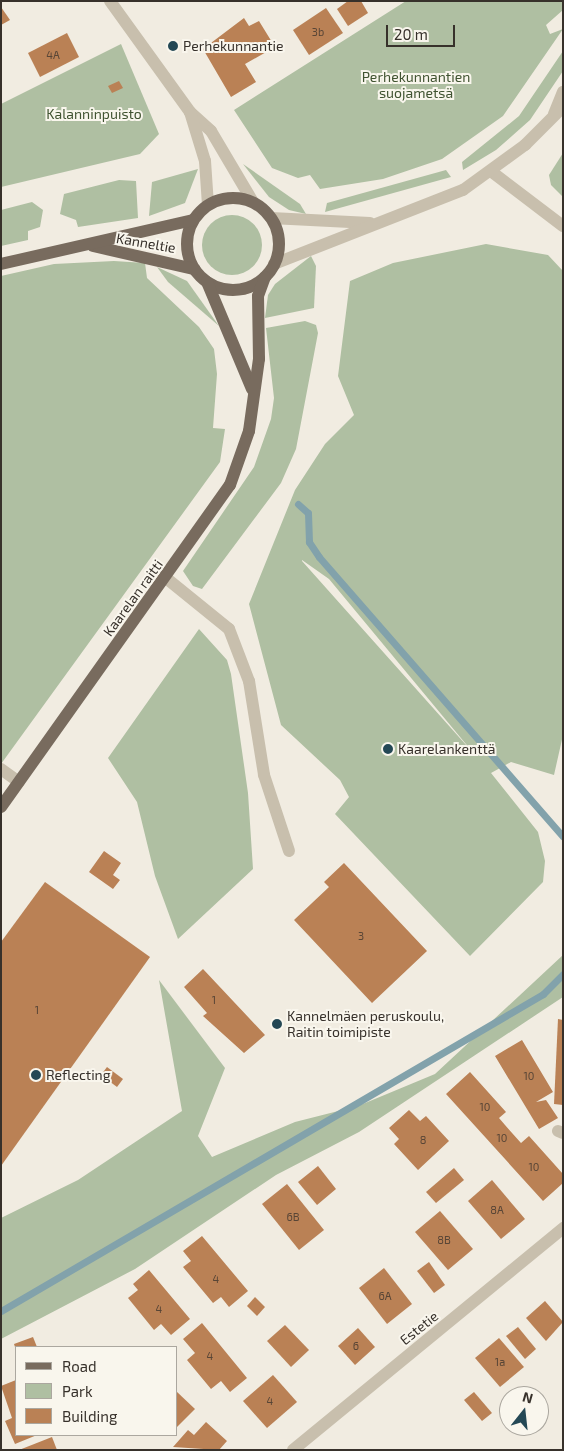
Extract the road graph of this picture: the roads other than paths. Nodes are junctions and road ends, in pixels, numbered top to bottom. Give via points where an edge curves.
1 (110, 1) edge
2 (563, 92) edge
3 (558, 110) edge
4 (190, 112) junction
5 (492, 172) junction
6 (253, 202) junction
7 (208, 205) junction
8 (271, 218) junction
9 (194, 220) junction
10 (370, 223) junction
11 (563, 226) edge
12 (93, 246) junction
13 (1, 264) edge
14 (274, 264) junction
15 (194, 269) junction
16 (265, 277) junction
17 (207, 282) junction
18 (252, 390) junction
19 (166, 578) junction
20 (1, 769) edge
21 (19, 782) junction
22 (1, 807) edge
23 (288, 851) dead end
24 (563, 1228) edge
25 (293, 1450) edge

1 - 4 street
2 - 3 street
3 - 5 street
4 - 6 street via 211,131
4 - 7 street via 205,162
5 - 10 street via 433,205
5 - 11 street
6 - 7 main road via 226,198
6 - 8 main road
7 - 9 main road
8 - 10 street
8 - 14 main road via 279,241
9 - 12 main road, Kanneltie via 145,228
9 - 15 main road via 187,240
10 - 14 street via 341,240 320,244
12 - 13 main road, Kanneltie
12 - 15 main road, Kanneltie
14 - 16 main road
15 - 17 main road
16 - 17 main road via 237,290
16 - 18 main road, Kaarelan raitti via 258,296 259,359
17 - 18 main road, Kaarelan raitti
18 - 19 main road, Kaarelan raitti via 249,431 230,485
19 - 21 main road, Kaarelan raitti
19 - 23 street via 229,629 249,681 264,775
20 - 21 street
21 - 22 main road, Kaarelan raitti
24 - 25 street, Estetie

